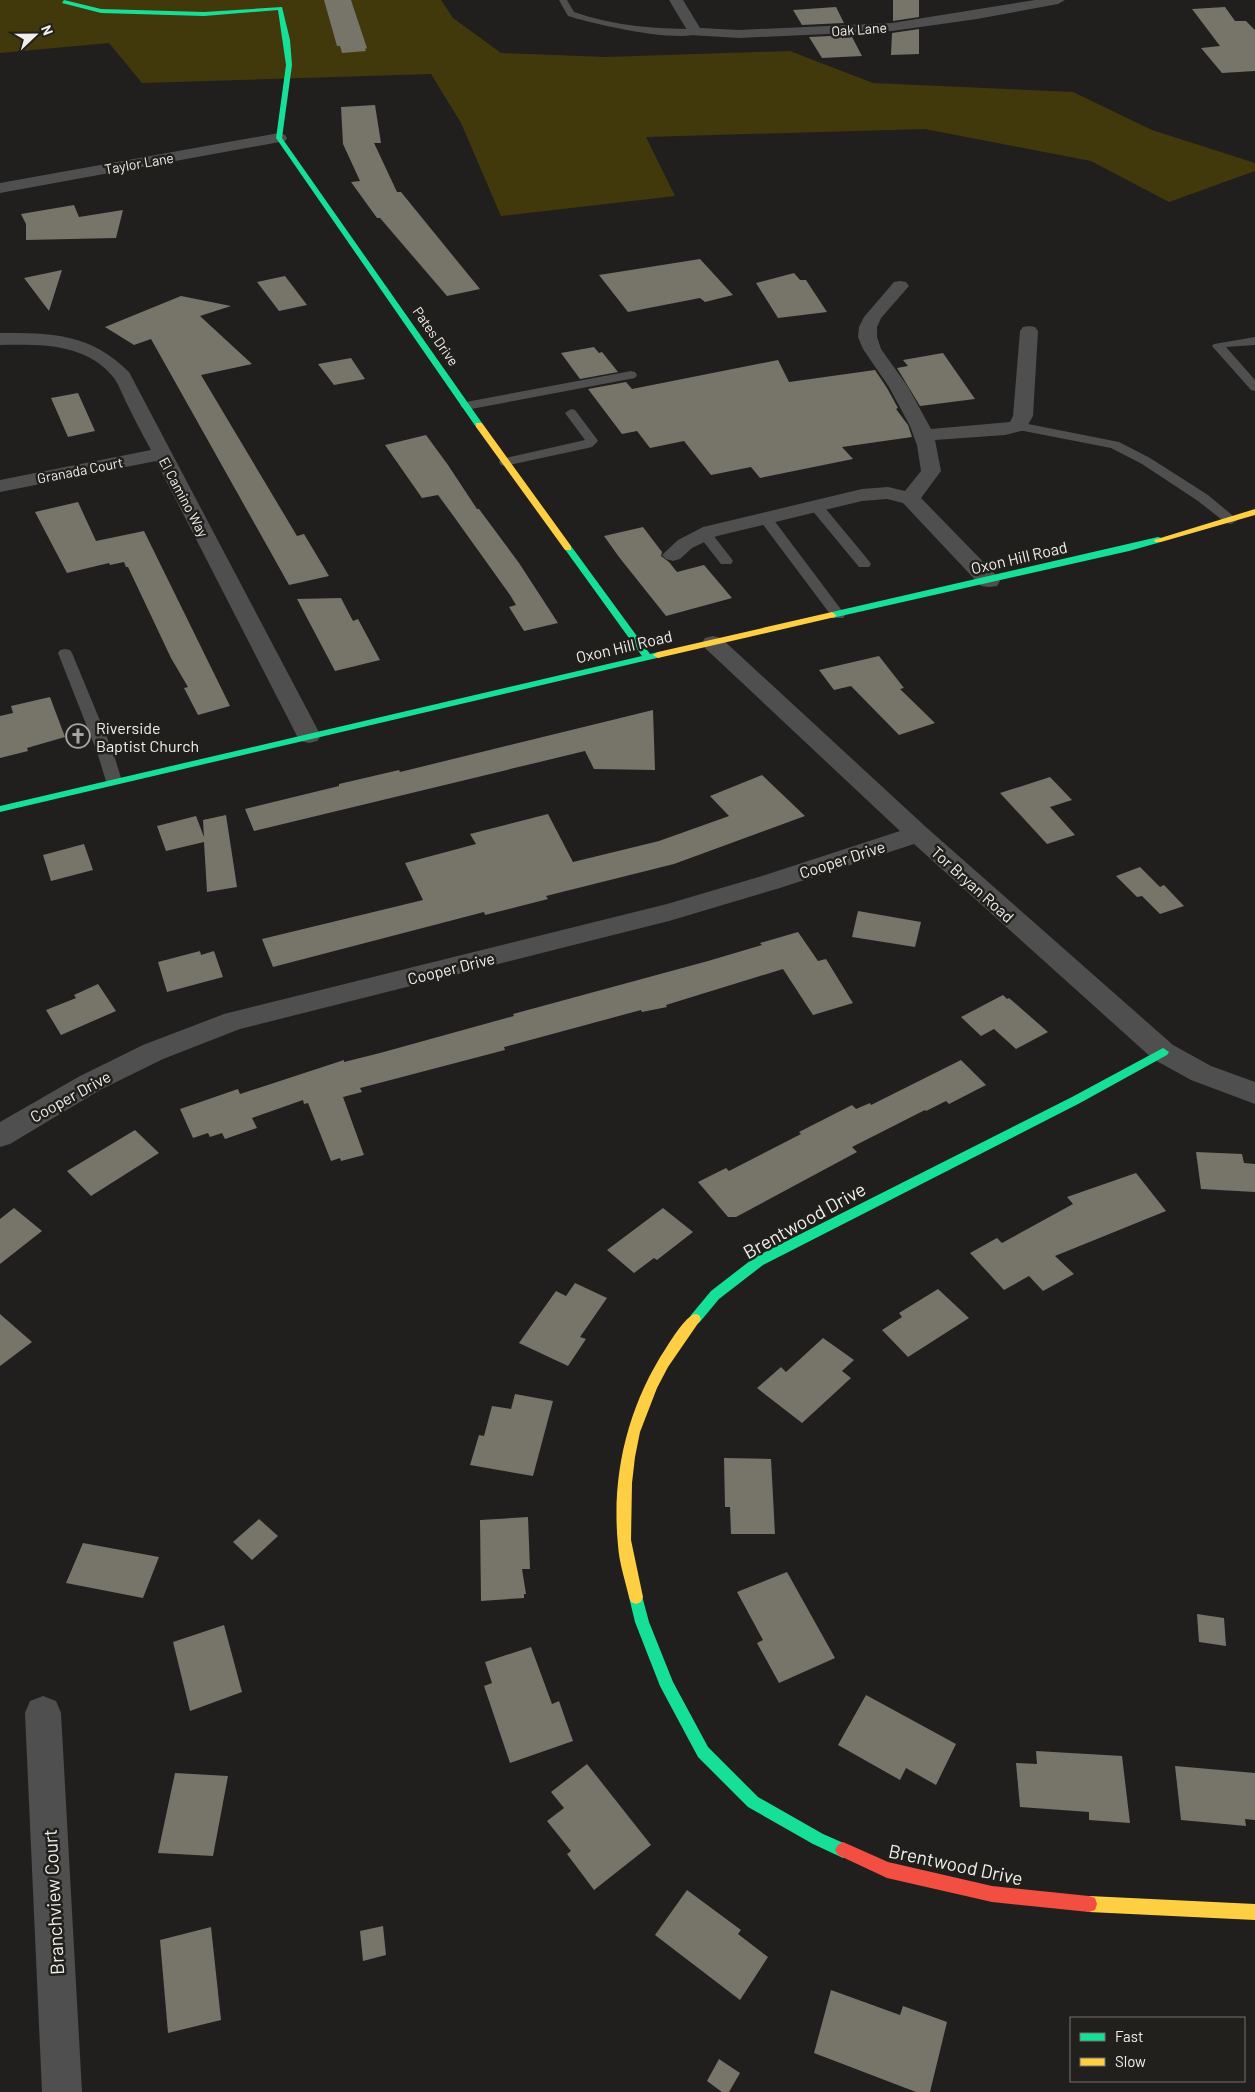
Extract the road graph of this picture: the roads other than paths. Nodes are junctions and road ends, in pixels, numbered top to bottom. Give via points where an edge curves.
1 (563, 0) edge
2 (676, 0) edge
3 (964, 0) edge
4 (1058, 0) edge
5 (64, 2) dead end
6 (977, 15) junction
7 (695, 32) junction
8 (279, 138) junction
9 (0, 188) edge
10 (900, 286) dead end
11 (1029, 331) dead end
12 (0, 339) edge
13 (1255, 341) edge
14 (631, 375) dead end
15 (1255, 387) edge
16 (466, 406) junction
17 (571, 413) dead end
18 (1018, 426) junction
19 (923, 435) junction
20 (161, 454) junction
21 (505, 462) junction
22 (0, 486) edge
23 (910, 498) junction
24 (816, 506) junction
25 (1255, 512) edge
26 (765, 518) junction
27 (1231, 520) junction
28 (704, 533) junction
29 (673, 556) dead end
30 (726, 561) dead end
31 (864, 564) dead end
32 (989, 581) junction
33 (838, 614) junction
34 (713, 643) junction
35 (65, 653) dead end
36 (647, 657) junction
37 (309, 736) junction
38 (114, 781) junction
39 (0, 809) edge
40 (918, 834) junction
41 (1163, 1052) junction
42 (1255, 1093) edge
43 (0, 1136) edge
44 (43, 1713) dead end
45 (1255, 1912) edge
46 (62, 2092) edge

1 - 7 lane via 570,14 599,23
2 - 7 street
3 - 6 street
4 - 6 street, Oak Lane
5 - 8 street via 101,11 204,14 280,8 289,63 278,124
6 - 7 street, Oak Lane via 857,30 739,34
8 - 9 street, Taylor Lane
8 - 16 street, Pates Drive
10 - 19 street via 873,316 867,335
11 - 18 street via 1023,416
12 - 20 street, El Camino Way via 61,340 101,356 122,376
13 - 15 lane via 1218,346
14 - 16 lane
16 - 21 street, Pates Drive
17 - 21 lane via 592,441 588,444
18 - 19 street via 1005,430
18 - 27 lane via 1115,445 1146,461
19 - 23 street via 931,471
20 - 22 street, Granada Court
20 - 37 street, El Camino Way
21 - 36 street, Pates Drive
23 - 24 street via 888,493 862,495
23 - 32 street
24 - 26 street
24 - 31 lane
25 - 27 street, Oxon Hill Road
26 - 28 street
26 - 33 lane
27 - 32 street, Oxon Hill Road
28 - 29 street
28 - 30 lane
32 - 33 street, Oxon Hill Road
33 - 34 street, Oxon Hill Road
34 - 36 street, Oxon Hill Road
34 - 40 street, Tor Bryan Road
35 - 38 lane
36 - 37 street, Oxon Hill Road
37 - 38 street, Oxon Hill Road
38 - 39 street, Oxon Hill Road
40 - 41 street, Tor Bryan Road
40 - 43 street, Cooper Drive via 650,917 234,1021 153,1052
41 - 42 street, Tor Bryan Road via 1201,1073
41 - 45 street, Brentwood Drive via 1076,1100 809,1234 759,1262 715,1295 672,1347 647,1392 634,1427 624,1478 625,1547 642,1622 667,1686 703,1752 753,1802 818,1839 887,1870 992,1894 1104,1905
44 - 46 street, Branchview Court

